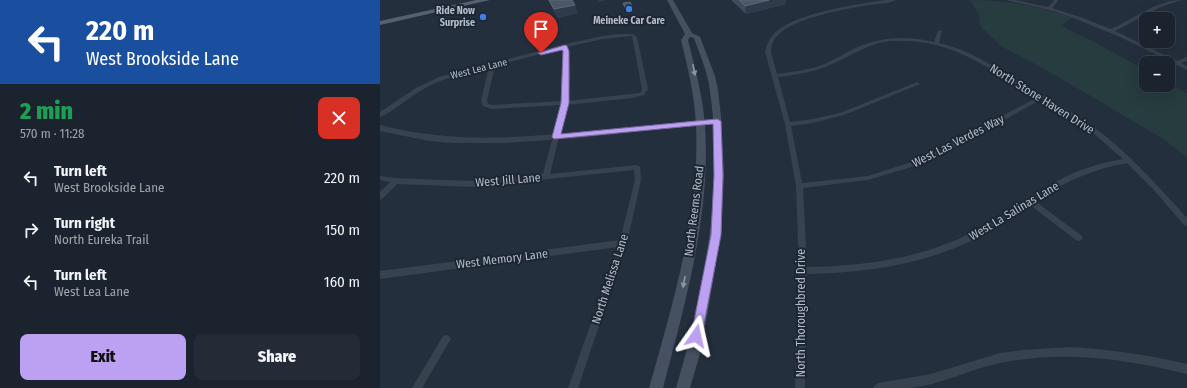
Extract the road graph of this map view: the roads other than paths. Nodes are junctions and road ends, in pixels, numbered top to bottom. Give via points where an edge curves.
1 (486, 0) edge
2 (670, 0) edge
3 (856, 0) edge
4 (894, 0) edge
5 (1008, 0) edge
6 (1057, 0) edge
7 (1180, 0) edge
8 (471, 1) edge
9 (863, 5) junction
10 (1049, 8) junction
11 (380, 17) edge
12 (380, 23) edge
13 (1112, 30) junction
14 (940, 31) dead end
15 (689, 34) junction
16 (936, 43) junction
17 (565, 47) junction
18 (1187, 59) edge
19 (1177, 63) junction
20 (492, 66) junction
21 (1187, 68) edge
22 (775, 76) junction
23 (917, 84) dead end
24 (1042, 97) junction
25 (565, 103) junction
26 (380, 115) edge
27 (717, 121) junction
28 (701, 123) junction
29 (788, 124) junction
30 (380, 128) edge
31 (556, 137) junction
32 (1129, 160) junction
33 (637, 167) joint
34 (546, 177) junction
35 (380, 178) edge
36 (395, 181) junction
37 (798, 186) junction
38 (380, 197) edge
39 (1030, 200) junction
40 (1187, 223) edge
41 (1079, 238) dead end
42 (623, 243) junction
43 (803, 271) junction
44 (380, 275) edge
45 (446, 339) dead end
46 (1187, 369) edge
47 (417, 388) edge
48 (573, 388) edge
49 (656, 388) edge
50 (683, 388) edge
51 (800, 388) edge
52 (807, 388) edge
53 (878, 388) edge

1 - 8 main road
2 - 15 main road, North Reems Road
3 - 9 street
4 - 9 street
5 - 10 street
6 - 10 street
7 - 13 street via 1152,8 1134,21
8 - 11 main road
8 - 12 main road
9 - 22 street, North Thoroughbred Drive via 804,20 781,30 769,45 768,52
10 - 13 street
13 - 19 street
14 - 16 street
15 - 27 main road, North Reems Road via 697,37 711,76
15 -> 28 main road, North Reems Road via 684,40 692,61
16 - 22 street, North Stone Haven Drive via 905,39 877,41 853,49 830,63
16 - 24 street, North Stone Haven Drive via 971,56
17 - 20 street, West Lea Lane
17 - 25 street
17 - 25 street, West Lea Lane via 600,38 633,35 645,89 642,94
18 - 19 street
19 - 21 street
20 - 25 street via 485,105 506,107
20 - 26 street, West Lea Lane via 432,82
22 - 29 street, North Thoroughbred Drive
23 - 29 street via 842,114
24 - 32 street, North Stone Haven Drive via 1086,124
24 - 37 street, West Las Verdes Way via 923,161 868,178
25 - 31 street
27 - 28 street
27 - 50 main road, North Reems Road via 719,175 716,235 694,350
28 - 31 street
28 -> 49 main road, North Reems Road via 701,156 694,229 679,304
29 - 37 street, North Thoroughbred Drive
30 - 31 street via 413,137 477,142
31 - 34 street
32 - 39 street, West La Salinas Lane via 1075,176
32 - 40 street, North Stone Haven Drive
33 - 34 street, West Jill Lane
33 - 42 street, North Melissa Lane via 638,180
34 - 36 street, West Jill Lane via 473,184
35 - 36 street, West Jill Lane
36 - 38 street
37 - 43 street, North Thoroughbred Drive
39 - 41 street
39 - 43 street, West La Salinas Lane via 970,238 925,255 868,267
42 - 44 street, West Memory Lane
42 - 48 street, North Melissa Lane
43 - 51 street, North Thoroughbred Drive
45 - 47 street
46 - 53 street via 1161,362 1088,352 1042,352 1000,358 922,381
51 - 52 street

